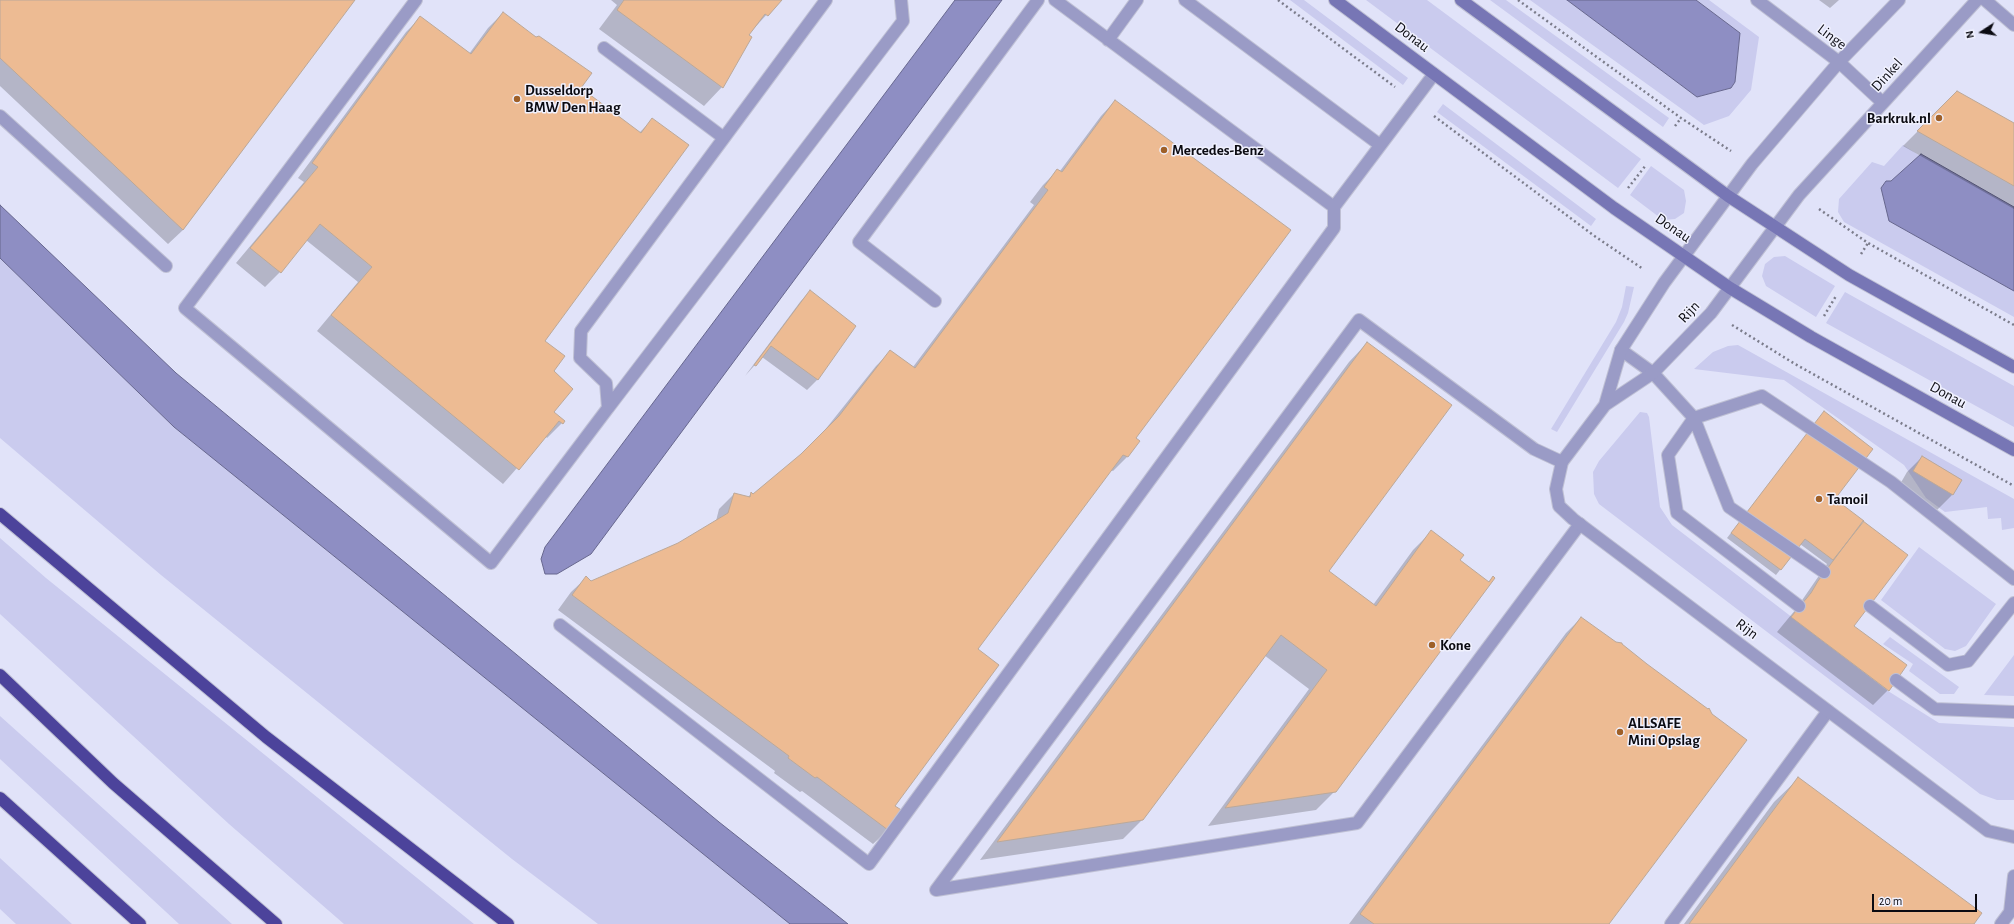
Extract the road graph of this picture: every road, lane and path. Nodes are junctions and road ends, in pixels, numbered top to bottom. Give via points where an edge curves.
1 (416, 0) edge
2 (826, 0) edge
3 (901, 0) edge
4 (1038, 0) edge
5 (1055, 0) edge
6 (1137, 0) edge
7 (1185, 0) edge
8 (1335, 0) edge
9 (1462, 0) edge
10 (1757, 0) edge
11 (1898, 0) edge
12 (1977, 0) edge
13 (1985, 0) edge
14 (2014, 25) edge
15 (1108, 40) junction
16 (604, 48) dead end
17 (1840, 62) junction
18 (1434, 74) junction
19 (1883, 103) junction
20 (0, 116) edge
21 (1681, 118) dead end
22 (724, 138) junction
23 (1380, 145) junction
24 (1659, 147) junction
25 (1728, 196) junction
26 (1334, 207) junction
27 (1614, 208) junction
28 (1775, 227) junction
29 (1593, 235) dead end
30 (1868, 243) dead end
31 (1685, 256) junction
32 (166, 266) dead end
33 (1849, 275) junction
34 (1730, 288) junction
35 (935, 301) dead end
36 (1811, 337) junction
37 (1622, 350) junction
38 (1795, 364) dead end
39 (2014, 367) edge
40 (1652, 373) junction
41 (1604, 405) junction
42 (608, 408) junction
43 (1694, 418) junction
44 (2014, 450) edge
45 (1562, 462) junction
46 (0, 514) edge
47 (1580, 524) junction
48 (1824, 572) dead end
49 (2014, 579) edge
50 (2014, 603) edge
51 (1799, 606) dead end
52 (1870, 606) dead end
53 (560, 625) dead end
54 (0, 675) edge
55 (1896, 680) dead end
56 (1828, 711) junction
57 (2014, 712) edge
58 (0, 798) edge
59 (2014, 837) edge
60 (2014, 876) edge
61 (140, 924) edge
62 (276, 924) edge
63 (508, 924) edge
64 (1671, 924) edge
65 (2001, 924) edge

1 - 42 street via 185,308 491,563
2 - 22 street
3 - 42 street via 903,21
4 - 35 street via 859,242
5 - 15 street
6 - 15 street
7 - 23 street
8 - 18 main road, Donau
9 - 24 main road
10 - 17 street, Linge
11 - 17 street
12 - 19 street, Dinkel
13 - 14 street
15 - 26 street
16 - 22 street
17 - 19 street, Linge
17 - 25 street via 1752,164
18 - 23 street
18 - 27 main road, Donau
19 - 28 street, Dinkel via 1799,195
20 - 32 street
21 - 24 path
22 - 42 street via 581,331 580,358 606,383
23 - 26 street
24 - 25 main road
24 - 27 path
25 - 28 main road
25 - 31 street, Rijn
26 - 53 street via 1334,228 869,864
27 - 29 path
27 - 31 main road, Donau
28 - 33 main road
28 - 34 street, Dinkel
30 - 33 path
31 - 34 main road, Donau
31 - 37 street, Rijn via 1664,283
33 - 36 path
33 - 39 main road
34 - 36 main road, Donau
34 - 40 street, Rijn via 1711,313
36 - 38 path
36 - 44 main road, Donau
37 - 40 street
37 - 41 street, Rijn
40 - 41 street, Rijn
40 - 43 street
41 - 45 street, Rijn
43 - 48 street via 1729,507
43 - 49 street via 1762,396 1891,482
43 - 51 street via 1668,455 1677,513
45 - 47 street, Rijn via 1556,489 1559,506
45 - 47 street via 1534,449 1359,320 936,890 1357,823
46 - 63 highway via 266,737
47 - 56 street, Rijn
50 - 52 street via 1968,661 1948,665
54 - 62 highway via 113,783
55 - 57 street via 1935,709
56 - 59 street, Rijn via 1988,831
56 - 64 street
58 - 61 highway
60 - 65 street via 2010,912

